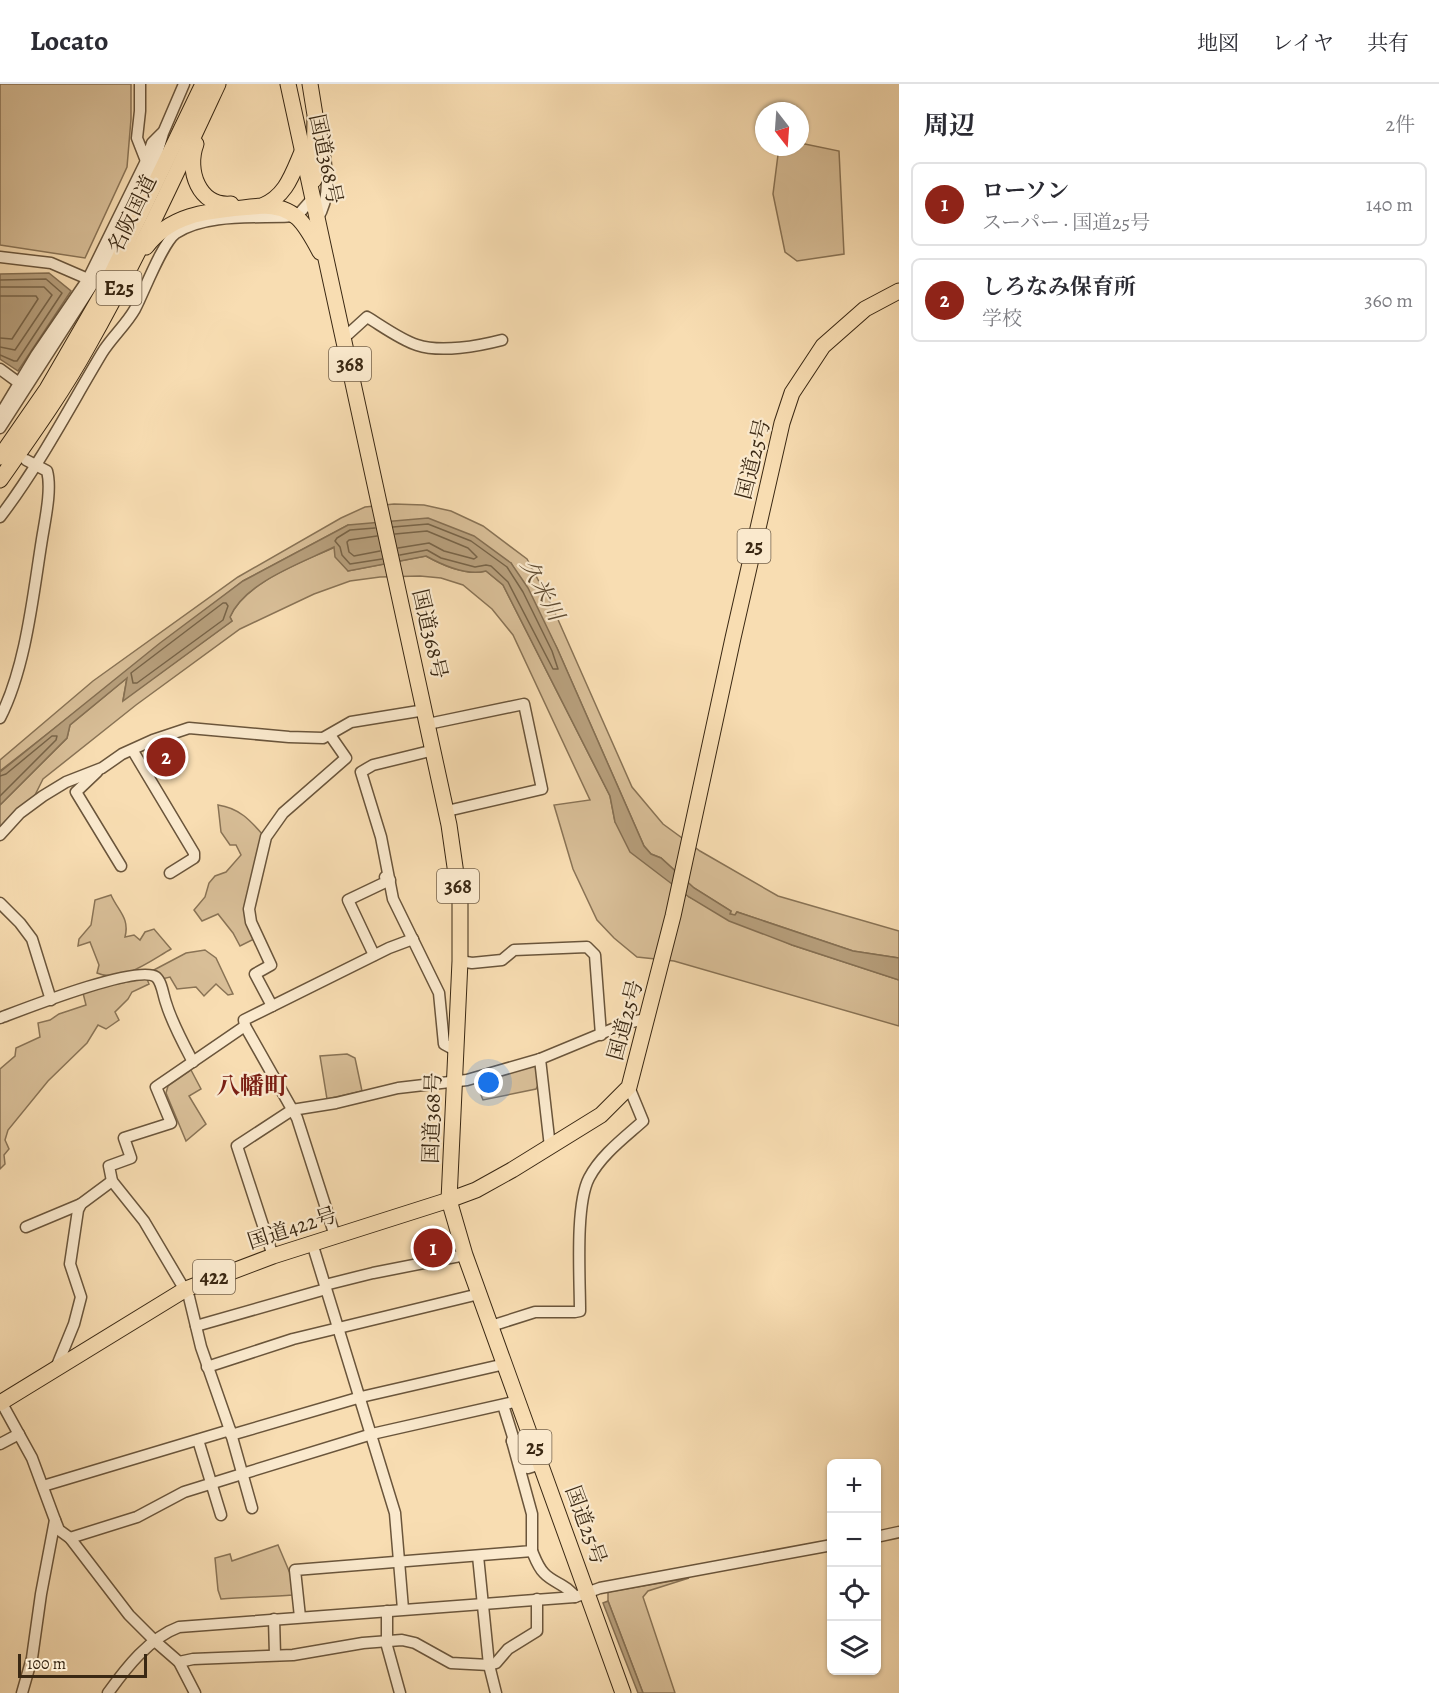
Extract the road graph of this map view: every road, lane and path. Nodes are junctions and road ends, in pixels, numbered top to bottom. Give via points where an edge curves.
1 (140, 84) edge
2 (184, 84) edge
3 (196, 84) edge
4 (203, 84) edge
5 (218, 84) edge
6 (223, 84) edge
7 (288, 84) edge
8 (310, 84) edge
9 (316, 84) edge
10 (291, 100) junction
11 (163, 133) junction
12 (302, 152) junction
13 (170, 155) junction
14 (146, 161) junction
15 (312, 199) junction
16 (262, 206) junction
17 (297, 216) junction
18 (317, 219) junction
19 (0, 257) edge
20 (329, 267) junction
21 (88, 279) junction
22 (899, 291) edge
23 (345, 337) junction
24 (502, 340) dead end
25 (0, 369) edge
26 (15, 380) dead end
27 (0, 415) edge
28 (0, 428) edge
29 (27, 441) junction
30 (0, 457) edge
31 (31, 463) junction
32 (0, 480) edge
33 (0, 517) edge
34 (426, 717) junction
35 (0, 718) edge
36 (330, 735) junction
37 (133, 750) junction
38 (434, 750) junction
39 (102, 768) junction
40 (447, 811) junction
41 (1, 833) edge
42 (121, 866) dead end
43 (170, 873) dead end
44 (387, 878) junction
45 (0, 903) edge
46 (413, 939) junction
47 (374, 955) junction
48 (460, 961) junction
49 (51, 1000) junction
50 (272, 1006) junction
51 (0, 1018) edge
52 (646, 1020) junction
53 (245, 1026) junction
54 (601, 1035) junction
55 (455, 1050) junction
56 (540, 1059) junction
57 (193, 1062) junction
58 (454, 1082) junction
59 (629, 1087) junction
60 (292, 1110) junction
61 (550, 1147) junction
62 (112, 1181) junction
63 (449, 1200) junction
64 (81, 1204) junction
65 (26, 1227) dead end
66 (335, 1236) junction
67 (312, 1243) junction
68 (465, 1255) junction
69 (273, 1256) junction
70 (325, 1287) junction
71 (186, 1289) junction
72 (479, 1294) junction
73 (196, 1326) junction
74 (491, 1326) junction
75 (339, 1327) junction
76 (505, 1364) junction
77 (56, 1368) junction
78 (207, 1368) junction
79 (361, 1397) junction
80 (0, 1402) edge
81 (511, 1403) junction
82 (230, 1432) junction
83 (19, 1434) junction
84 (372, 1434) junction
85 (198, 1440) junction
86 (512, 1441) junction
87 (0, 1444) edge
88 (541, 1464) junction
89 (242, 1474) junction
90 (211, 1483) junction
91 (43, 1486) junction
92 (252, 1508) dead end
93 (221, 1515) dead end
94 (55, 1520) junction
95 (899, 1532) edge
96 (881, 1536) edge
97 (70, 1538) junction
98 (827, 1546) edge
99 (532, 1551) junction
100 (478, 1556) junction
101 (399, 1562) junction
102 (582, 1595) junction
103 (537, 1599) junction
104 (483, 1603) junction
105 (403, 1609) junction
106 (387, 1611) junction
107 (300, 1617) junction
108 (274, 1619) junction
109 (387, 1641) junction
110 (156, 1642) junction
111 (275, 1655) junction
112 (179, 1662) junction
113 (489, 1665) junction
114 (22, 1693) edge
115 (108, 1693) edge
116 (195, 1693) edge
117 (400, 1693) edge
118 (496, 1693) edge
119 (623, 1693) edge

1 - 14 street via 137,138
2 - 11 street
3 - 13 highway via 179,121
4 - 13 highway, 名阪国道 / E25
5 - 29 highway, 名阪国道 / E25 via 88,347
6 - 10 highway via 194,150 192,164 198,186 219,204 261,201 283,185 290,167
7 - 10 highway, 国道368号 / 368
8 - 15 highway via 315,115
9 - 18 street via 327,200
10 - 12 highway, 国道368号 / 368
11 - 14 street via 152,143
11 - 28 street via 153,164 96,279
12 - 15 highway, 国道368号 / 368
12 - 16 highway via 281,195
13 - 30 highway, 名阪国道 / E25 via 102,294 47,389
14 - 21 street
15 - 17 street
15 - 18 highway, 国道368号 / 368
16 - 17 highway via 278,207
16 - 29 highway via 192,215 168,225 155,236 77,372
17 - 20 highway
17 - 31 street via 217,220 194,224 174,235 134,311
18 - 20 highway, 国道368号 / 368
19 - 21 street via 51,263
20 - 23 highway, 国道368号 / 368
21 - 27 street
22 - 52 highway, 国道25号 / 25 via 865,309 823,346 792,393 782,423 676,905
23 - 24 street via 367,317 417,346 480,346
23 - 34 highway, 国道368号 / 368
25 - 26 street
29 - 32 highway, 名阪国道 / E25
31 - 33 street
31 - 35 street via 47,471 49,477 45,516 30,613 12,689
34 - 36 street via 351,722
34 - 38 highway, 国道368号 / 368
34 - 40 street via 524,704 542,789
36 - 37 street via 311,739 189,728
36 - 50 street via 346,758 283,813 266,837 260,856 249,909 271,965 255,974
37 - 39 street
37 - 43 street via 194,853 194,858
38 - 40 highway, 国道368号 / 368
38 - 44 street via 373,765 362,772 381,837
39 - 41 street via 43,796
39 - 42 street via 76,792
40 - 48 highway, 国道368号 / 368 via 460,902
44 - 46 street
44 - 47 street via 348,900
45 - 49 street via 32,939
46 - 47 street
46 - 55 street via 439,993 444,1044
47 - 50 street
48 - 54 street via 502,960 514,950 587,947 595,956
48 - 55 highway, 国道368号 / 368
49 - 51 street
49 - 57 street via 108,981 153,976 158,979
50 - 53 street via 244,1020
52 - 54 street via 627,1023
52 - 59 highway, 国道25号 / 25
53 - 57 street
53 - 60 street
54 - 56 street
55 - 58 highway, 国道368号 / 368
56 - 58 street
56 - 61 street
57 - 62 street via 156,1087 171,1123 124,1138 131,1158 109,1166
58 - 60 street via 398,1088
58 - 63 highway, 国道368号 / 368
59 - 61 highway, 国道25号 via 601,1115
59 - 74 street via 643,1121 597,1165 581,1205 580,1311 535,1312
60 - 66 street
60 - 69 street via 237,1146
61 - 63 highway, 国道25号 via 476,1190
62 - 64 street
62 - 71 street via 144,1221
63 - 66 highway, 国道422号 / 422
63 - 68 highway, 国道25号 / 25
64 - 65 street
64 - 77 street via 70,1260 81,1297
66 - 67 highway, 国道422号 / 422
67 - 69 highway, 国道422号 / 422
67 - 70 street
68 - 70 street
68 - 72 highway, 国道25号 / 25
69 - 71 highway, 国道422号 / 422
70 - 73 street
70 - 75 street
71 - 73 street
71 - 77 highway, 国道422号 / 422
72 - 74 highway, 国道25号 / 25
72 - 75 street
73 - 78 street
74 - 76 highway, 国道25号 / 25
75 - 78 street
75 - 79 street
76 - 79 street
76 - 81 highway, 国道25号 / 25
77 - 80 highway, 国道422号 / 422
78 - 82 street
79 - 82 street
79 - 84 street
80 - 83 street
81 - 84 street
81 - 86 street
81 - 88 highway, 国道25号 / 25
82 - 85 street
82 - 89 street
83 - 87 street
83 - 91 street
84 - 89 street
84 - 101 street via 395,1513
85 - 90 street
85 - 91 street
86 - 88 street via 518,1440 528,1468
86 - 99 street via 532,1514
88 - 102 highway, 国道25号 / 25
89 - 90 street
89 - 92 street
90 - 93 street
90 - 97 street via 184,1492 137,1517
91 - 94 street
94 - 97 street via 59,1530
94 - 114 street via 32,1658
95 - 96 street
97 - 110 street via 129,1615
98 - 102 street via 600,1588
99 - 100 street
99 - 102 street via 542,1571
100 - 101 street
100 - 104 street
101 - 105 street
101 - 107 street via 295,1570
102 - 103 street
102 - 119 highway, 国道25号 / 25
103 - 104 street
103 - 113 street via 537,1631
104 - 105 street
104 - 113 street
105 - 106 street
106 - 107 street
106 - 109 street
107 - 108 street
108 - 110 street via 179,1627
108 - 111 street
109 - 111 street
109 - 113 street via 415,1643 451,1663
109 - 117 street
110 - 112 street
110 - 115 street via 128,1667
111 - 112 street
112 - 116 street
113 - 118 street

